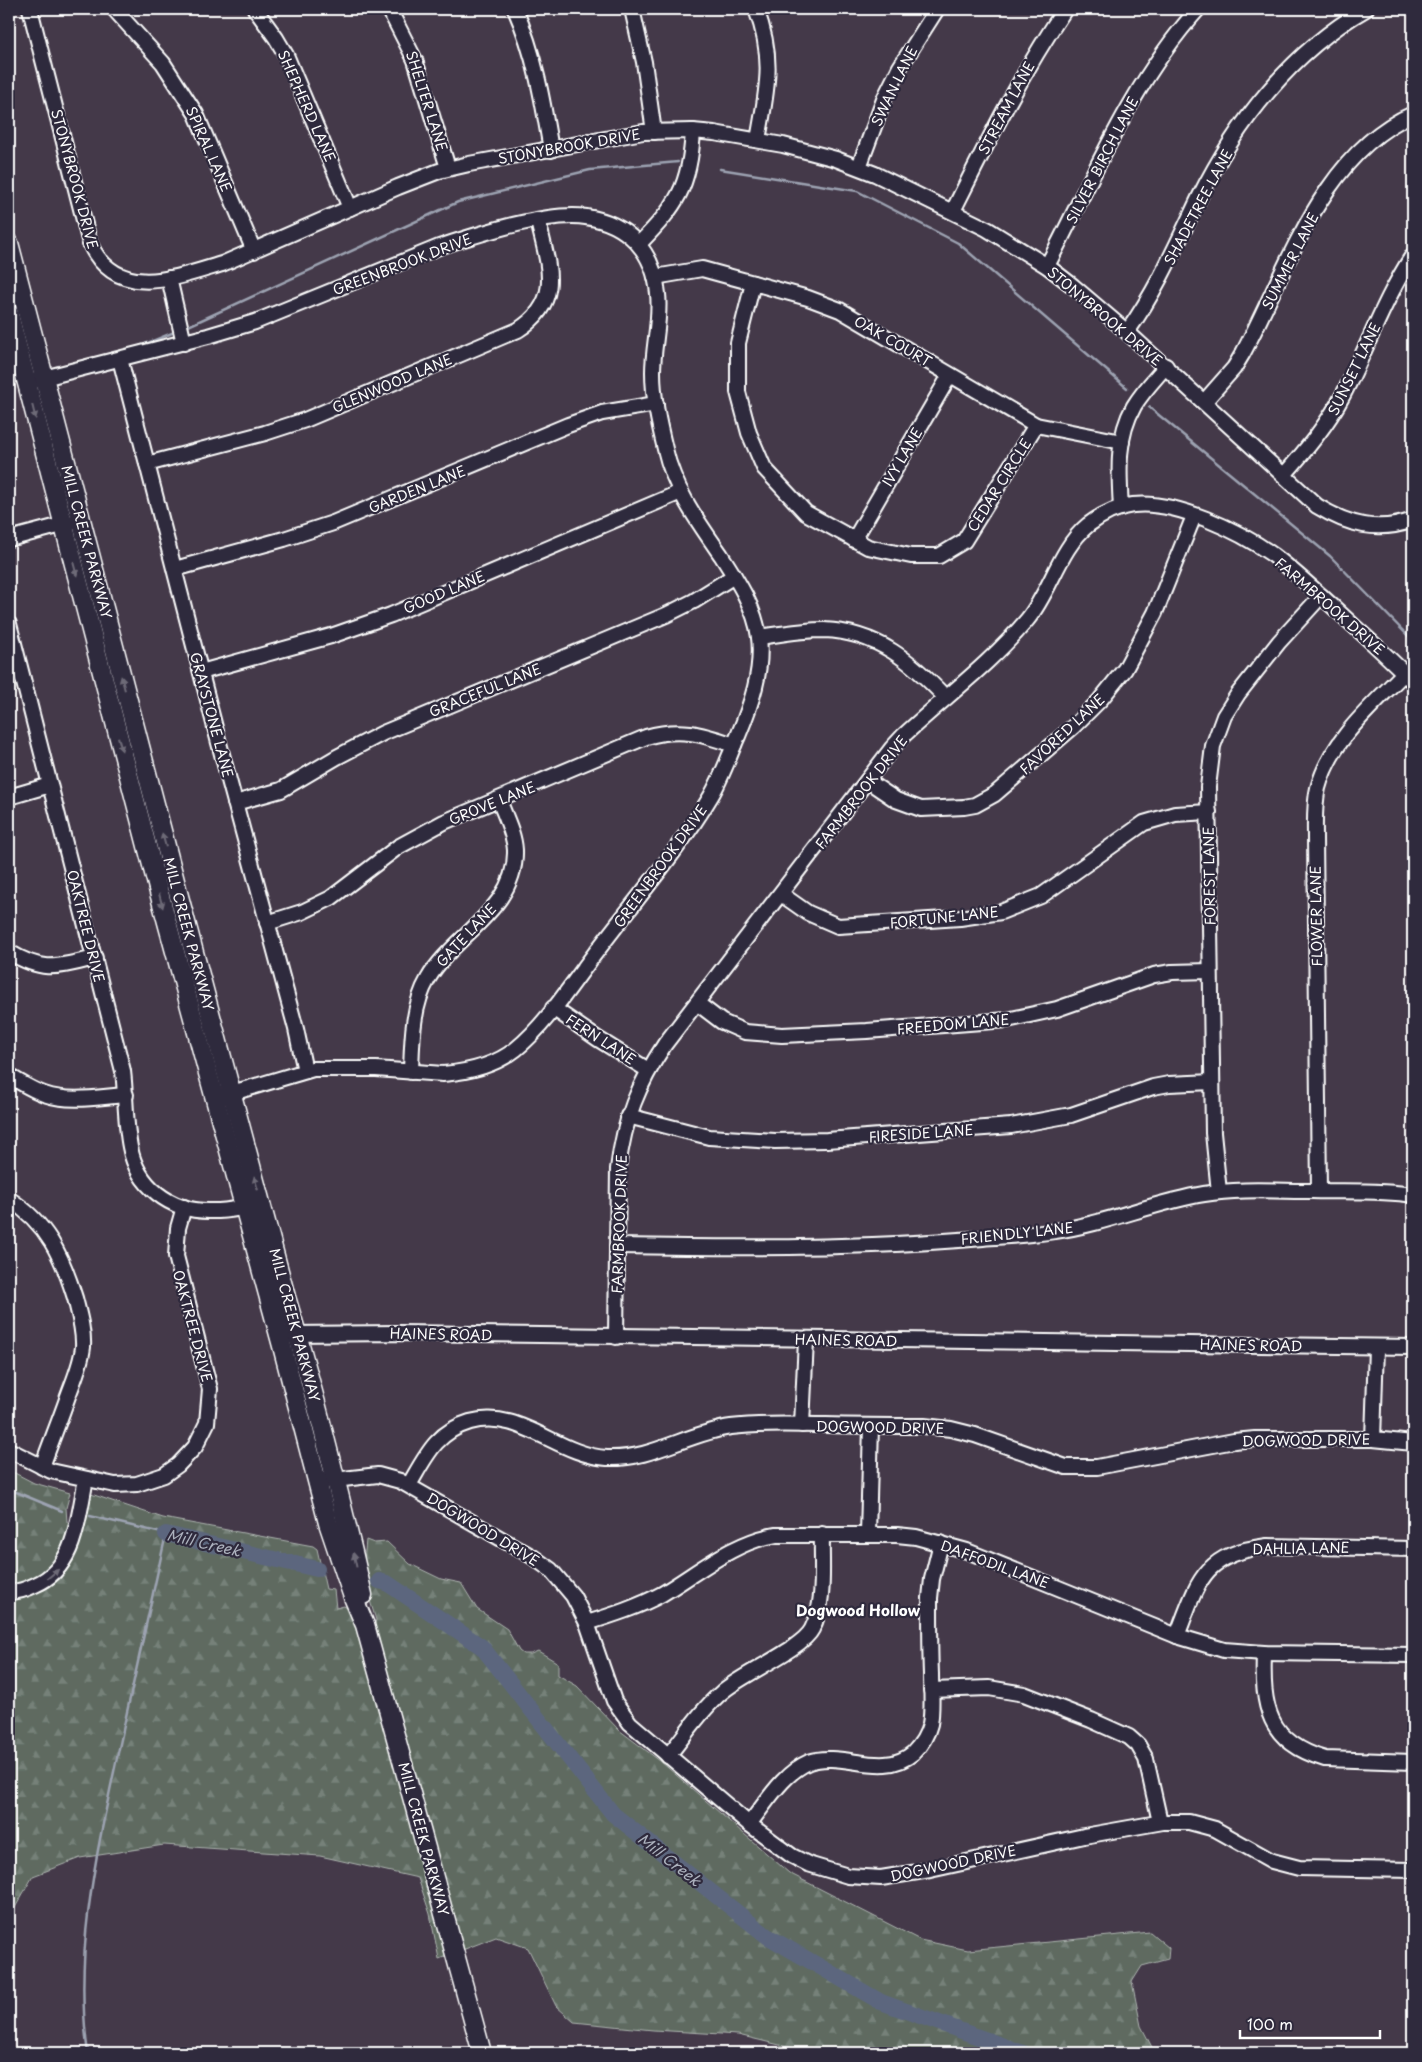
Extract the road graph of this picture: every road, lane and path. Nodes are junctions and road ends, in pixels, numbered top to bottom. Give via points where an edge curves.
1 (30, 9) edge
2 (114, 9) edge
3 (255, 9) edge
4 (389, 9) edge
5 (515, 9) edge
6 (632, 9) edge
7 (756, 9) edge
8 (937, 9) edge
9 (1065, 9) edge
10 (1198, 9) edge
11 (1366, 9) edge
12 (1413, 114) edge
13 (694, 131) junction
14 (654, 132) junction
15 (758, 140) junction
16 (551, 150) junction
17 (859, 167) junction
18 (448, 168) junction
19 (350, 208) junction
20 (954, 211) junction
21 (538, 221) junction
22 (9, 243) edge
23 (639, 244) junction
24 (254, 251) junction
25 (1413, 255) edge
26 (1047, 266) junction
27 (655, 277) junction
28 (169, 278) junction
29 (753, 283) junction
30 (9, 314) edge
31 (1127, 332) junction
32 (184, 343) junction
33 (120, 359) junction
34 (1166, 366) junction
35 (950, 375) junction
36 (44, 378) junction
37 (26, 383) junction
38 (1204, 402) junction
39 (656, 404) junction
40 (1036, 426) junction
41 (1122, 442) junction
42 (147, 464) junction
43 (1284, 476) junction
44 (681, 492) junction
45 (1121, 508) junction
46 (1194, 516) junction
47 (80, 520) junction
48 (1413, 520) edge
49 (63, 524) junction
50 (9, 539) edge
51 (854, 540) junction
52 (175, 569) junction
53 (734, 576) junction
54 (1321, 596) junction
55 (9, 624) edge
56 (759, 637) junction
57 (201, 672) junction
58 (1409, 677) edge
59 (946, 698) junction
60 (734, 745) junction
61 (868, 781) junction
62 (50, 785) junction
63 (9, 797) edge
64 (499, 800) junction
65 (235, 803) junction
66 (1209, 812) junction
67 (781, 894) junction
68 (267, 923) junction
69 (9, 952) edge
70 (95, 958) junction
71 (1210, 971) junction
72 (697, 1003) junction
73 (553, 1008) junction
74 (648, 1070) junction
75 (305, 1071) junction
76 (411, 1072) junction
77 (9, 1076) edge
78 (1212, 1082) junction
79 (232, 1093) junction
80 (126, 1095) junction
81 (214, 1098) junction
82 (628, 1116) junction
83 (1319, 1191) junction
84 (1219, 1192) junction
85 (1413, 1195) edge
86 (9, 1198) edge
87 (262, 1205) junction
88 (184, 1208) junction
89 (243, 1208) junction
90 (617, 1246) junction
91 (278, 1334) junction
92 (298, 1334) junction
93 (616, 1337) junction
94 (806, 1340) junction
95 (1376, 1347) junction
96 (1413, 1347) edge
97 (802, 1425) junction
98 (870, 1426) junction
99 (1373, 1439) junction
100 (1413, 1443) edge
101 (9, 1450) edge
102 (42, 1467) junction
103 (86, 1479) junction
104 (335, 1479) junction
105 (317, 1482) junction
106 (409, 1485) junction
107 (822, 1534) junction
108 (868, 1534) junction
109 (941, 1543) junction
110 (1413, 1549) edge
111 (9, 1592) edge
112 (587, 1624) junction
113 (365, 1626) junction
114 (1177, 1636) junction
115 (1264, 1653) junction
116 (1413, 1655) edge
117 (932, 1690) junction
118 (668, 1756) junction
119 (1413, 1762) edge
120 (1160, 1822) junction
121 (749, 1824) junction
122 (1413, 1870) edge
123 (482, 2053) edge

1 - 28 street, STONYBROOK DRIVE via 95,254 121,277 144,282
2 - 24 street, SPIRAL LANE via 163,63 188,101
3 - 19 street, SHEPHERD LANE via 286,55
4 - 18 street, SHELTER LANE via 415,60
5 - 16 street via 538,75
6 - 14 street
7 - 15 street via 764,30 769,67
8 - 17 street, SWAN LANE via 885,97
9 - 20 street, STREAM LANE via 1017,86
10 - 26 street, SILVER BIRCH LANE via 1174,38 1122,117
11 - 31 street, SHADETREE LANE via 1290,67 1261,100 1200,196 1160,281
12 - 38 street, SUMMER LANE via 1370,140 1339,176 1300,237 1243,353
13 - 14 street, STONYBROOK DRIVE
13 - 15 street, STONYBROOK DRIVE
13 - 23 street via 688,174 680,193 669,212
14 - 16 street, STONYBROOK DRIVE
15 - 17 street, STONYBROOK DRIVE via 810,151
16 - 18 street, STONYBROOK DRIVE
17 - 20 street, STONYBROOK DRIVE
18 - 19 street, STONYBROOK DRIVE
19 - 24 street, STONYBROOK DRIVE
20 - 26 street, STONYBROOK DRIVE
21 - 23 street, GREENBROOK DRIVE via 578,216 592,218 618,228
21 - 32 street, GREENBROOK DRIVE via 439,247 255,322
21 - 42 street, GLENWOOD LANE via 546,258 548,293 535,318 518,330 305,420
22 - 36 main road, MILL CREEK PARKWAY
23 - 27 street, GREENBROOK DRIVE via 647,254
24 - 28 street, STONYBROOK DRIVE via 222,264
25 - 43 street, SUNSET LANE via 1327,422
26 - 31 street, STONYBROOK DRIVE
27 - 29 street, OAK COURT via 702,269
27 - 39 street, GREENBROOK DRIVE via 658,304 653,370
28 - 32 street
29 - 35 street, OAK COURT via 840,310
29 - 51 street, CEDAR CIRCLE via 738,343 738,392 749,433 764,468 806,513
30 - 37 main road, MILL CREEK PARKWAY
31 - 34 street, STONYBROOK DRIVE
32 - 33 street, GREENBROOK DRIVE
33 - 36 street, GREENBROOK DRIVE
33 - 42 street, GRAYSTONE LANE
34 - 38 street, STONYBROOK DRIVE
34 - 41 street via 1135,405
35 - 40 street, OAK COURT
35 - 51 street, IVY LANE
36 - 37 street, GREENBROOK DRIVE
36 - 47 main road, MILL CREEK PARKWAY
37 -> 49 main road, MILL CREEK PARKWAY
38 - 43 street, STONYBROOK DRIVE
39 - 44 street, GREENBROOK DRIVE via 666,454
39 - 52 street, GARDEN LANE via 602,413 333,523
40 - 41 street, OAK COURT
40 - 51 street, CEDAR CIRCLE via 964,541 939,556 911,556 868,547
41 - 45 street via 1119,466
42 - 52 street, GRAYSTONE LANE
43 - 48 street, STONYBROOK DRIVE via 1318,506 1347,522 1379,527
44 - 53 street, GREENBROOK DRIVE
44 - 57 street, GOOD LANE via 391,615 332,636
45 - 46 street, FARMBROOK DRIVE via 1143,505
45 - 59 street, FARMBROOK DRIVE via 1102,516 1078,535 1028,618
46 - 54 street, FARMBROOK DRIVE via 1260,546
46 - 61 street, FAVORED LANE via 1158,606 1125,669 1073,727 995,794 964,808 921,809 896,800
47 - 49 street
79 -> 47 main road, MILL CREEK PARKWAY
49 - 50 street
49 -> 81 main road, MILL CREEK PARKWAY
52 - 57 street, GRAYSTONE LANE
53 - 56 street, GREENBROOK DRIVE via 751,610
53 - 65 street, GRACEFUL LANE via 666,615 382,733 281,790
54 - 58 street, FARMBROOK DRIVE
54 - 66 street, FOREST LANE via 1273,650 1224,716 1210,764
55 - 62 street, OAKTREE DRIVE
56 - 59 street via 813,630 859,636 892,649 917,668
56 - 60 street, GREENBROOK DRIVE via 754,694
57 - 65 street, GRAYSTONE LANE
58 - 83 street, FLOWER LANE via 1339,742 1325,768 1316,800
59 - 61 street, FARMBROOK DRIVE via 903,736
60 - 64 street, GROVE LANE via 689,732 662,733
60 - 73 street, GREENBROOK DRIVE via 717,784 692,825
61 - 67 street, FARMBROOK DRIVE
62 - 63 street
62 - 70 street, OAKTREE DRIVE
64 - 68 street, GROVE LANE via 413,838 317,905
64 - 76 street, GATE LANE via 515,850 509,881 498,901 443,958 427,981 418,1006
65 - 68 street, GRAYSTONE LANE
66 - 67 street, FORTUNE LANE via 1175,814 1144,824 1041,896 1001,912 838,926 808,914
66 - 71 street, FOREST LANE
67 - 72 street, FARMBROOK DRIVE
68 - 75 street, GRAYSTONE LANE
69 - 70 street via 41,967 63,966
70 - 80 street, OAKTREE DRIVE
71 - 72 street, FREEDOM LANE via 1154,975 1038,1014 988,1022 867,1031 745,1032 722,1022
71 - 78 street, FOREST LANE
72 - 74 street, FARMBROOK DRIVE
73 - 74 street, FERN LANE
73 - 76 street, GREENBROOK DRIVE via 516,1050 494,1063 457,1073
74 - 82 street, FARMBROOK DRIVE
75 - 76 street, GREENBROOK DRIVE via 344,1068
75 - 79 street, GREENBROOK DRIVE
77 - 80 street via 38,1092 59,1098
78 - 82 street, FIRESIDE LANE via 1153,1087 1087,1110 1020,1125 827,1140 709,1137
78 - 84 street, FOREST LANE via 1212,1133
79 - 81 street, GREENBROOK DRIVE
87 -> 79 main road, MILL CREEK PARKWAY
80 - 88 street, OAKTREE DRIVE via 129,1145 138,1172 158,1195
81 - 89 main road, MILL CREEK PARKWAY
82 - 90 street, FARMBROOK DRIVE via 618,1169
83 - 84 street, FRIENDLY LANE
83 - 85 street, FRIENDLY LANE
84 - 90 street, FRIENDLY LANE via 1183,1198 1056,1231 961,1240 852,1246
86 - 102 street via 28,1213 55,1245 66,1270 82,1331 83,1346 76,1374
87 - 89 street, OAKTREE DRIVE
87 - 92 main road, MILL CREEK PARKWAY
88 - 89 street, OAKTREE DRIVE via 207,1211
88 - 103 street, OAKTREE DRIVE via 178,1228 176,1256 210,1389 206,1423 190,1452 164,1475 137,1484 115,1485
89 - 91 main road, MILL CREEK PARKWAY
90 - 93 street, FARMBROOK DRIVE
91 - 92 street, HAINES ROAD
91 - 105 main road, MILL CREEK PARKWAY
92 - 93 street, HAINES ROAD
92 - 104 main road, MILL CREEK PARKWAY
93 - 94 street, HAINES ROAD
94 - 95 street, HAINES ROAD
94 - 97 street
95 - 96 street, HAINES ROAD
95 - 99 street
97 - 98 street, DOGWOOD DRIVE
97 - 106 street, DOGWOOD DRIVE via 731,1428 636,1456 606,1458 575,1452 509,1422 482,1420 444,1433
98 - 99 street, DOGWOOD DRIVE via 951,1428 1055,1464 1079,1468 1248,1440
98 - 108 street
99 - 100 street, DOGWOOD DRIVE
101 - 102 street, OAKTREE DRIVE
102 - 103 street, OAKTREE DRIVE
111 -> 103 street via 41,1583 57,1572 64,1562 71,1546
104 - 105 street, DOGWOOD DRIVE
104 - 106 street, DOGWOOD DRIVE via 378,1475
113 -> 104 main road, MILL CREEK PARKWAY via 363,1597
105 - 113 main road, MILL CREEK PARKWAY via 328,1523
106 - 112 street, DOGWOOD DRIVE via 551,1570 573,1596
107 - 108 street, DAFFODIL LANE
107 - 112 street, DAFFODIL LANE via 776,1535 748,1542 650,1600
107 - 118 street via 821,1599 811,1631 794,1646 723,1691
108 - 109 street, DAFFODIL LANE via 916,1537
109 - 114 street, DAFFODIL LANE
109 - 117 street via 930,1598
110 - 114 street, DAHLIA LANE via 1267,1546 1231,1553 1219,1560 1198,1585
112 - 118 street, DOGWOOD DRIVE via 614,1701 630,1723
113 - 123 main road, MILL CREEK PARKWAY
114 - 115 street, DAFFODIL LANE via 1224,1650
115 - 116 street, DAFFODIL LANE
115 - 119 street via 1263,1682 1269,1713 1280,1732 1294,1745 1325,1759
117 - 120 street via 989,1688 1024,1694 1128,1737 1138,1744 1146,1759
117 - 121 street via 930,1726 924,1740 910,1755 895,1762 878,1764 828,1760 811,1762 793,1772
118 - 121 street, DOGWOOD DRIVE
120 - 121 street, DOGWOOD DRIVE via 881,1878 848,1876 808,1864
120 - 122 street, DOGWOOD DRIVE via 1189,1822 1216,1828 1272,1860 1299,1868

